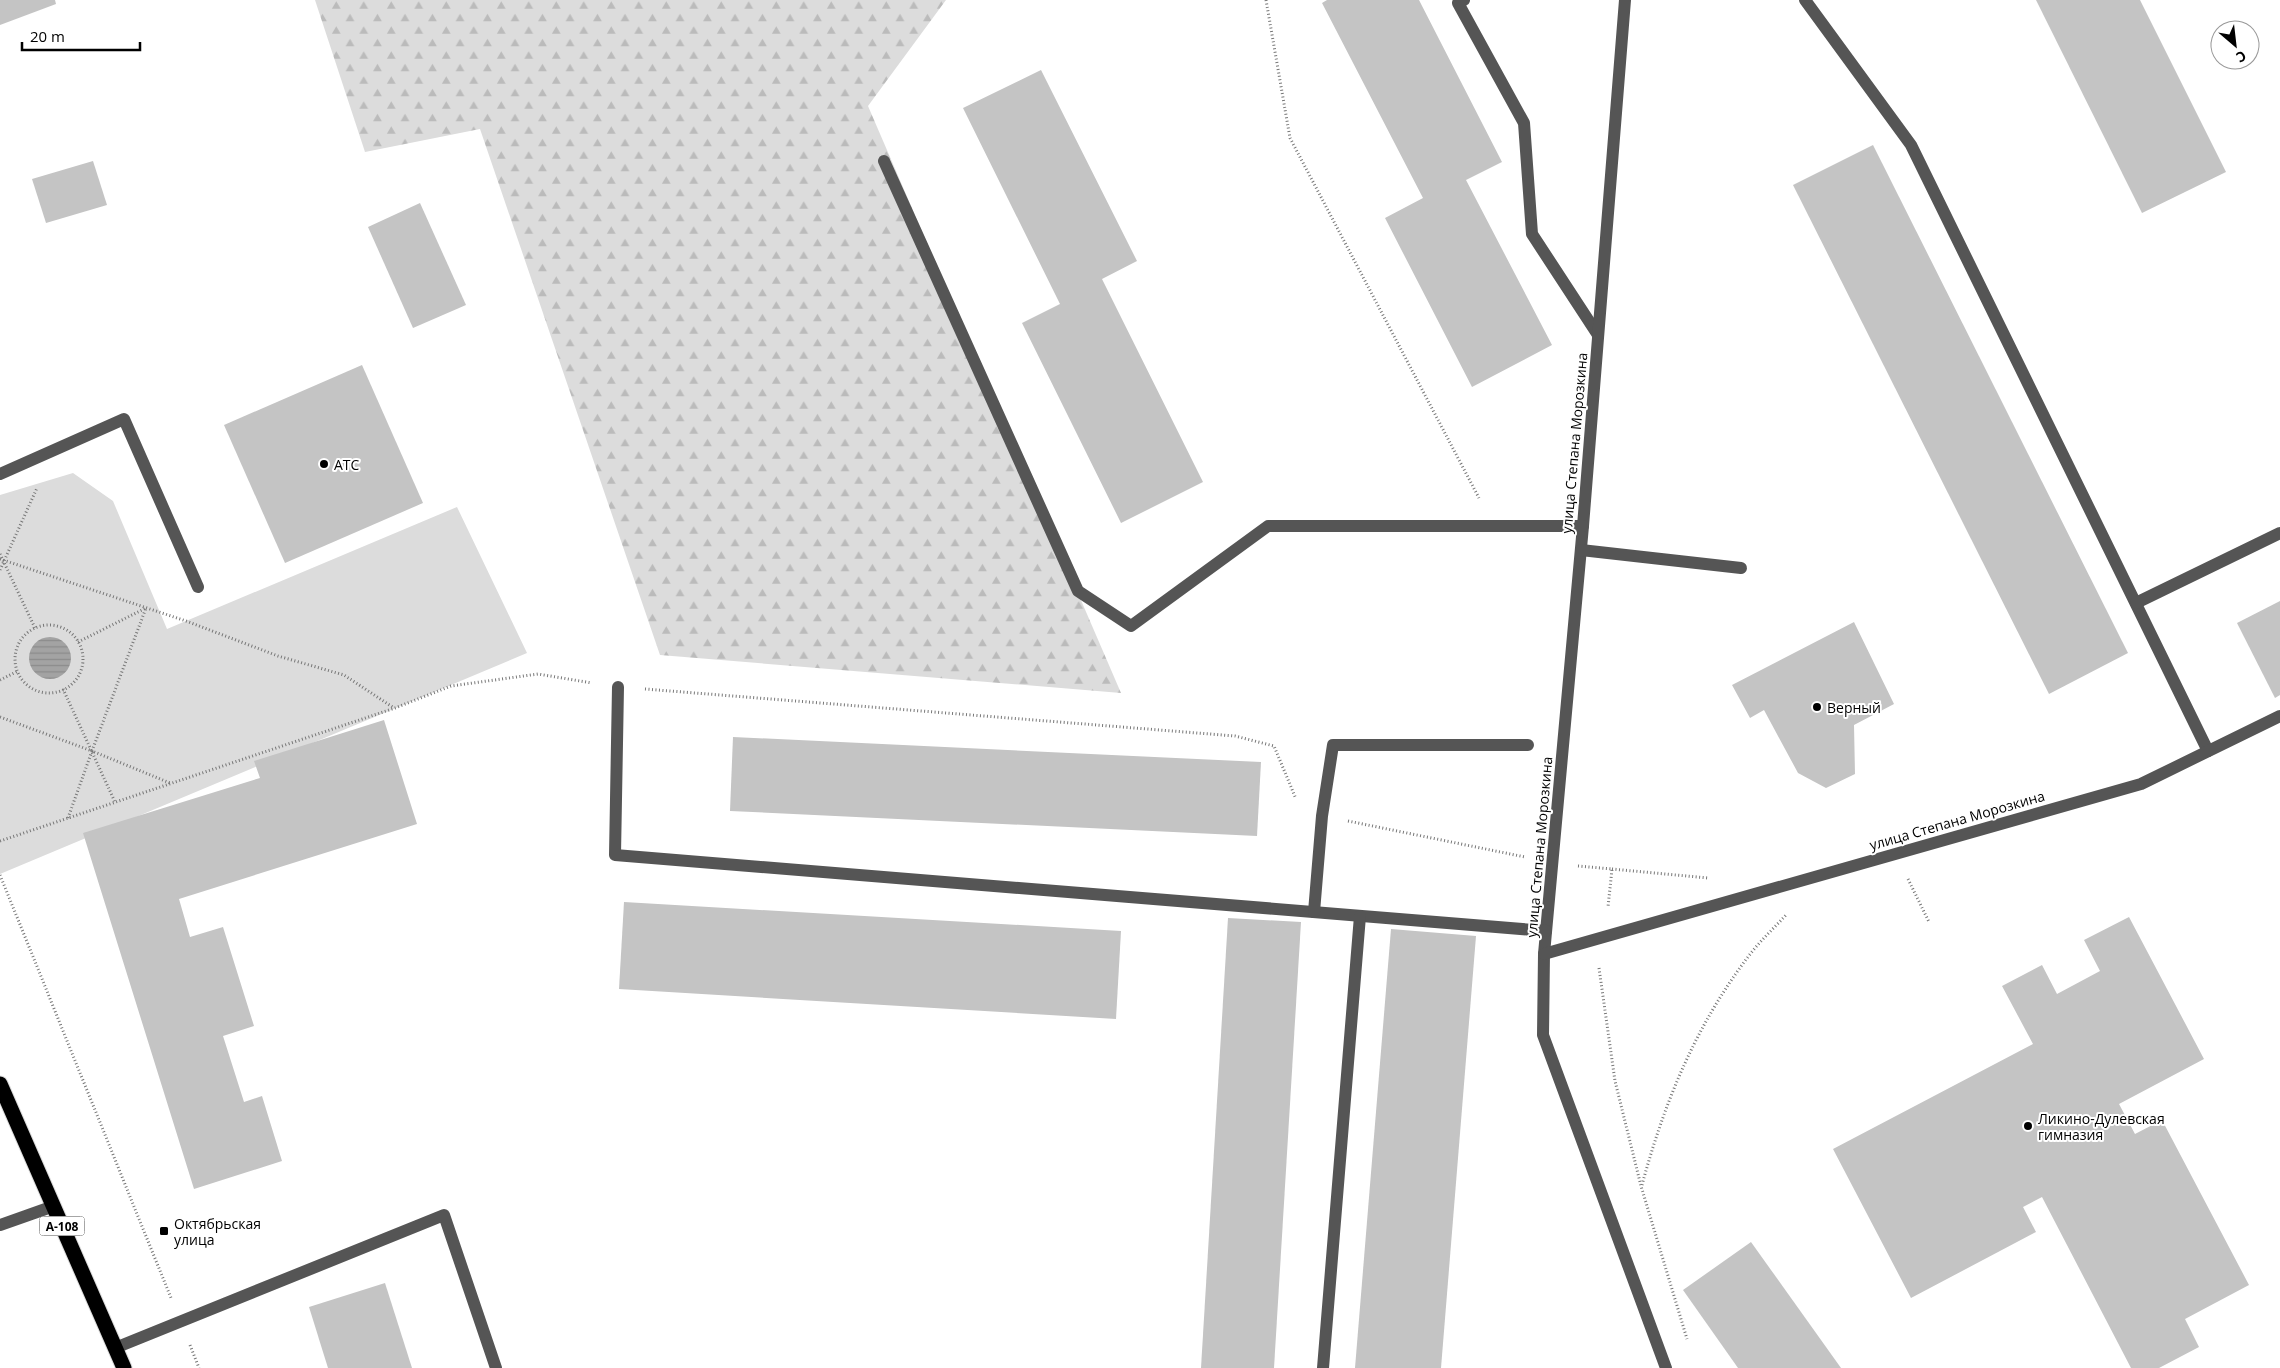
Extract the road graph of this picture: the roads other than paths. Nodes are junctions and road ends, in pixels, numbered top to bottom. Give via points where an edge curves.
1 (1464, 0) edge
2 (1626, 0) edge
3 (1805, 0) edge
4 (884, 161) dead end
5 (1598, 335) junction
6 (0, 474) edge
7 (1583, 526) junction
8 (2280, 533) edge
9 (1581, 550) junction
10 (1741, 568) dead end
11 (198, 587) dead end
12 (2136, 603) junction
13 (618, 687) road end
14 (2280, 716) edge
15 (1528, 745) dead end
16 (2208, 751) junction
17 (1314, 912) junction
18 (1360, 916) junction
19 (1546, 931) junction
20 (1544, 954) junction
21 (0, 1084) edge
22 (54, 1206) junction
23 (0, 1225) edge
24 (115, 1348) junction
25 (124, 1368) edge
26 (496, 1368) edge
27 (1323, 1368) edge
28 (1666, 1368) edge

1 - 5 street via 1458,3 1524,123 1532,234
2 - 5 street, улица Степана Морозкина
3 - 12 street via 1911,145
4 - 7 street via 1078,591 1131,626 1268,526
5 - 7 street, улица Степана Морозкина
6 - 11 street via 124,420
7 - 9 street, улица Степана Морозкина
8 - 12 street
9 - 10 street
9 - 19 street, улица Степана Морозкина
12 - 16 street
13 - 17 street via 615,855
14 - 16 street, улица Степана Морозкина
15 - 17 street via 1333,745 1322,816
16 - 20 street, улица Степана Морозкина via 2141,784
17 - 18 street
18 - 19 street
18 - 27 street
19 - 20 street, улица Степана Морозкина
20 - 28 street via 1542,1035
21 - 22 highway, А-108
22 - 23 street
22 - 24 highway, А-108
24 - 25 highway, А-108
24 - 26 street via 444,1215

